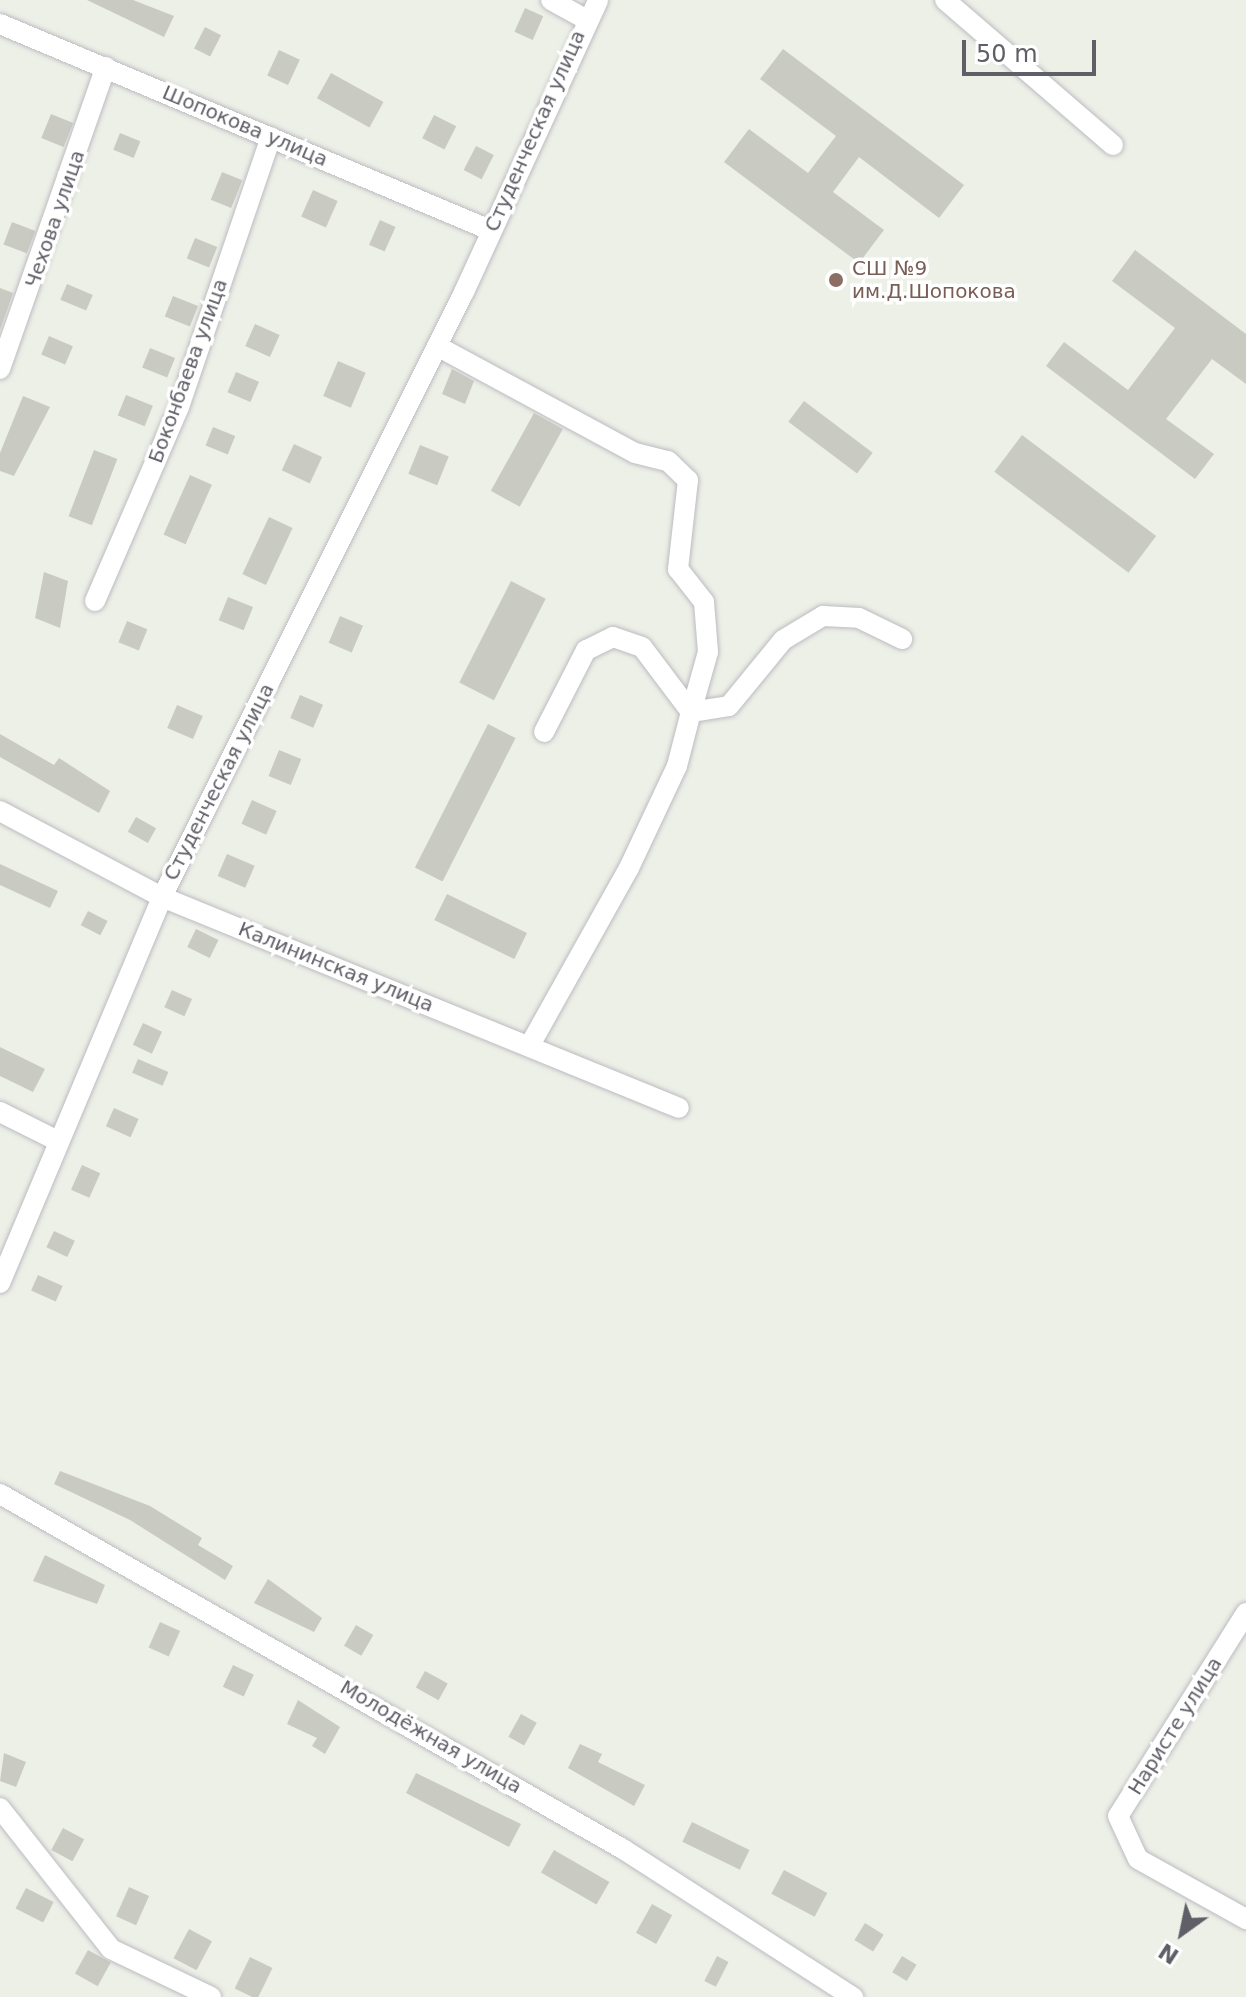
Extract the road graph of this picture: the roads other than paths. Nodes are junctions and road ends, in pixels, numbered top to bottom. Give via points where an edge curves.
1 (551, 0) edge
2 (598, 0) edge
3 (945, 0) edge
4 (585, 19) junction
5 (0, 24) edge
6 (106, 67) junction
7 (271, 137) junction
8 (1113, 145) dead end
9 (490, 230) junction
10 (437, 346) junction
11 (0, 369) edge
12 (95, 601) dead end
13 (902, 639) dead end
14 (691, 712) junction
15 (544, 732) dead end
16 (0, 811) edge
17 (162, 897) junction
18 (530, 1045) junction
19 (679, 1108) dead end
20 (0, 1112) edge
21 (58, 1141) junction
22 (0, 1283) edge
23 (0, 1494) edge
24 (1243, 1626) edge
25 (0, 1808) edge
26 (1246, 1919) edge
27 (211, 1997) edge
28 (853, 1997) edge

1 - 4 street
2 - 4 street, Студенческая улица
3 - 8 street
4 - 9 street, Студенческая улица
5 - 6 street, Шопокова улица
6 - 7 street, Шопокова улица
6 - 11 street, Чехова улица
7 - 9 street, Шопокова улица
7 - 12 street, Боконбаева улица via 179,407
9 - 10 street, Студенческая улица
10 - 14 street via 635,453 668,461 688,480 678,569 704,602 708,652
10 - 17 street, Студенческая улица
13 - 14 street via 859,618 823,616 783,640 729,706
14 - 15 street via 642,647 613,637 586,650
14 - 18 street via 677,766 629,868
16 - 17 street, Калининская улица
17 - 18 street, Калининская улица
17 - 21 street, Студенческая улица
18 - 19 street, Калининская улица
20 - 21 street
21 - 22 street, Студенческая улица
23 - 28 street, Молодёжная улица via 610,1842
24 - 26 street, Наристе улица via 1118,1816 1138,1859
25 - 27 street via 111,1949

